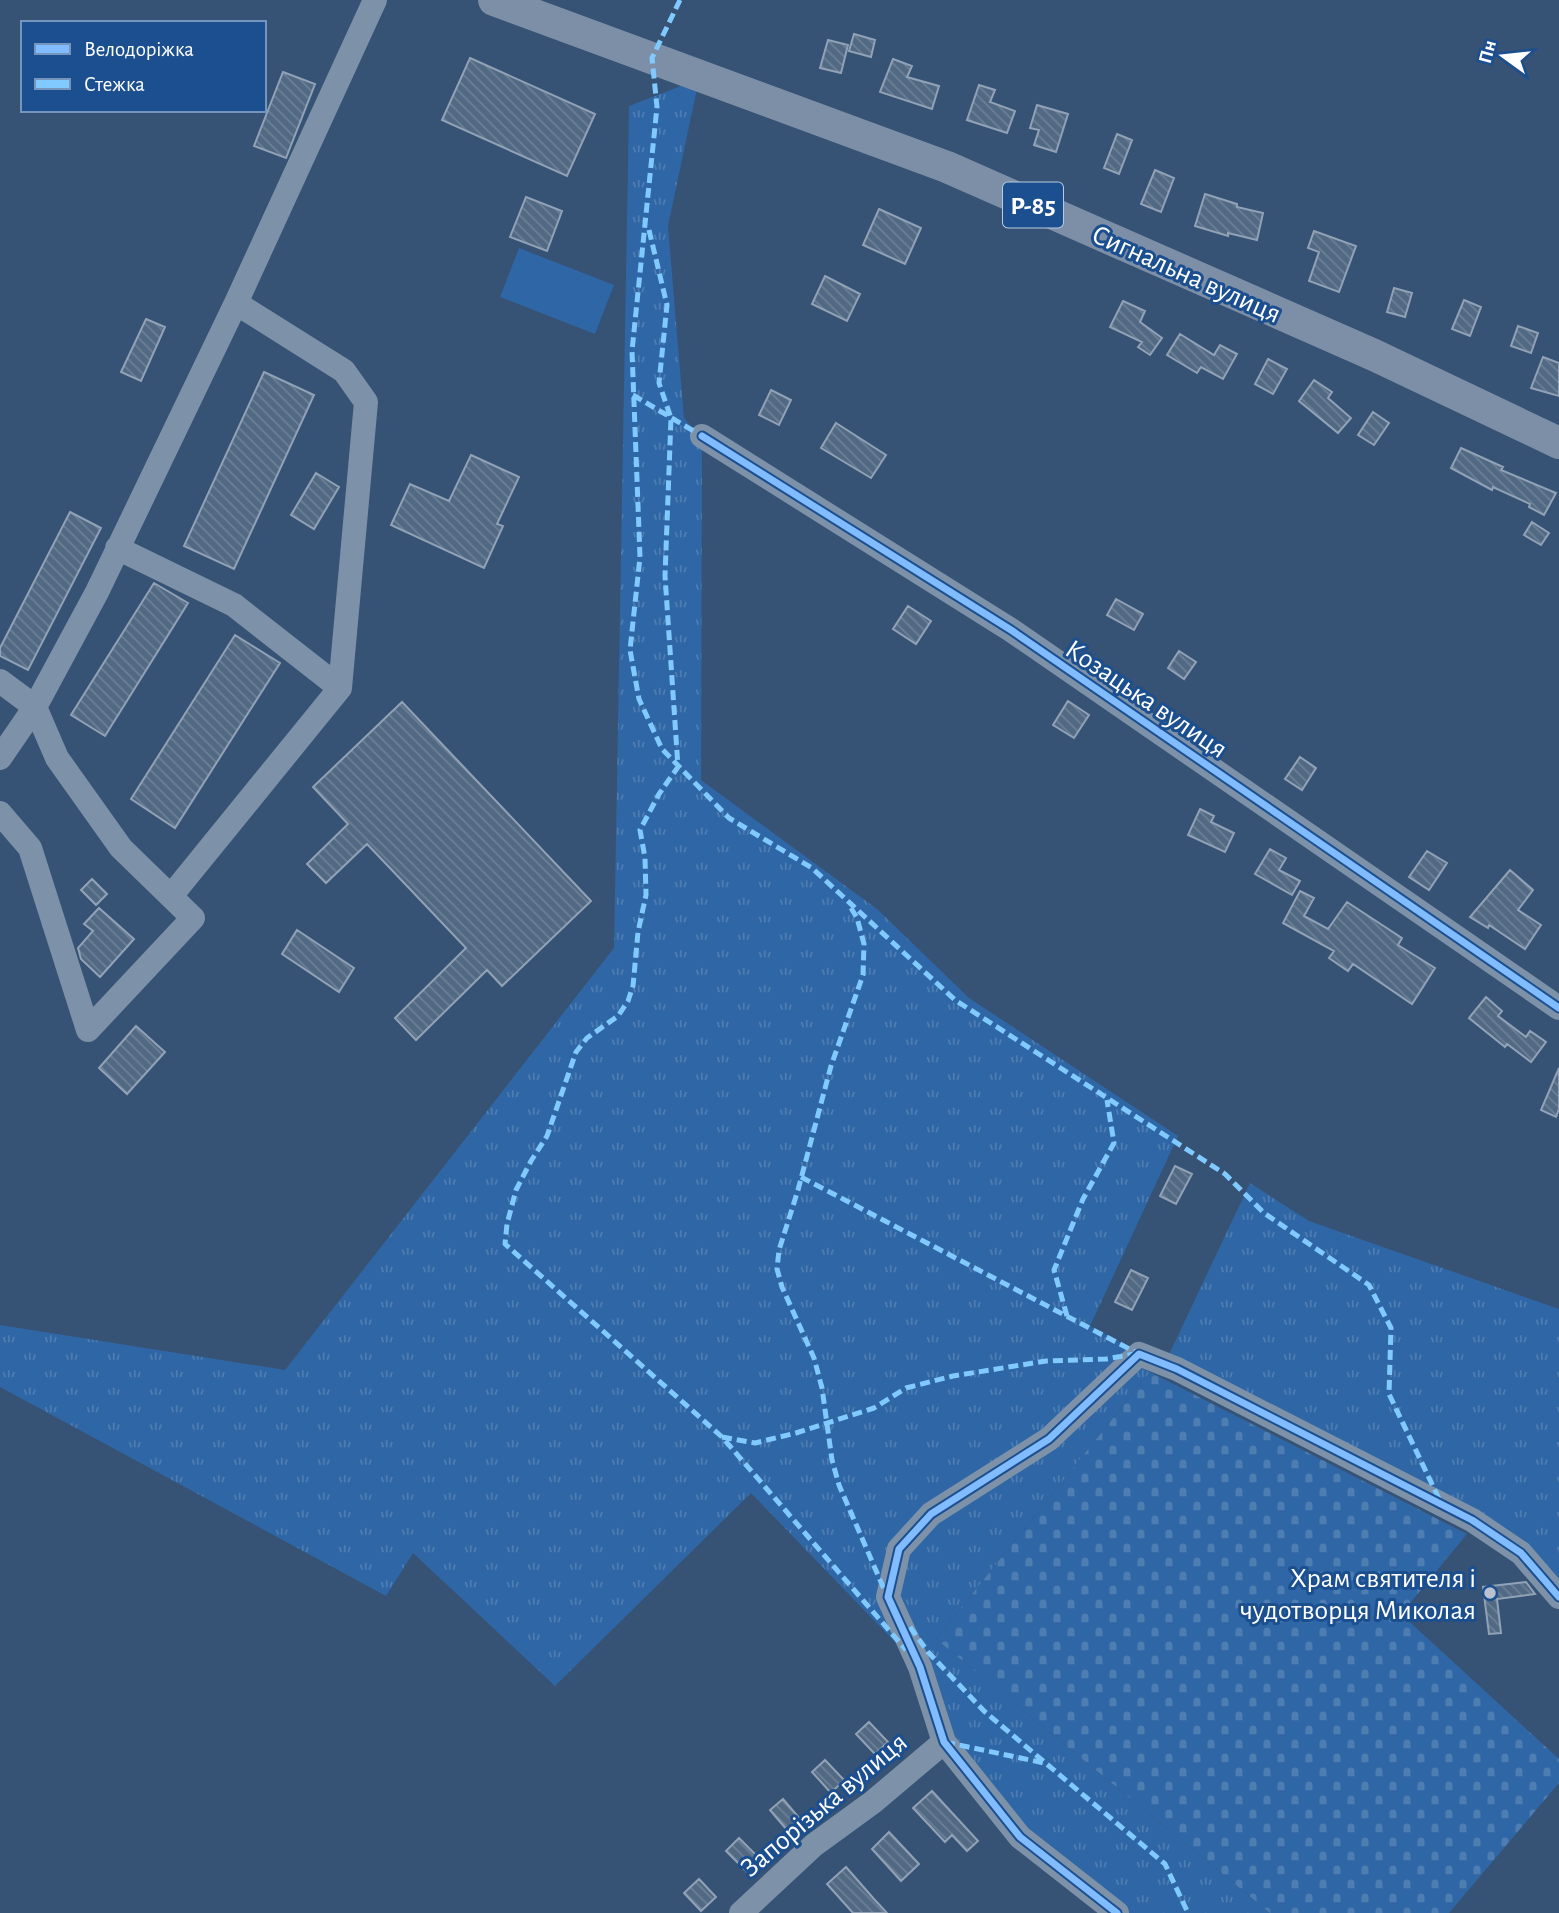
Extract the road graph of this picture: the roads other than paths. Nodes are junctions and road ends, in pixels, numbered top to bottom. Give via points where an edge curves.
1 (375, 0) edge
2 (494, 0) edge
3 (236, 303) junction
4 (702, 436) dead end
5 (1559, 443) edge
6 (117, 548) junction
7 (0, 681) edge
8 (341, 688) junction
9 (35, 707) junction
10 (0, 758) edge
11 (0, 813) edge
12 (171, 896) junction
13 (1559, 1007) edge
14 (1559, 1597) edge
15 (944, 1742) junction
16 (741, 1913) edge
17 (1117, 1913) edge

1 - 3 street
2 - 5 main road, Сигнальна вулиця / Р-85 via 947,167 1374,355
3 - 6 street
3 - 8 street via 344,371 366,402
4 - 13 street, Козацька вулиця via 1011,630
6 - 8 street via 234,605
6 - 9 street
7 - 9 street
8 - 12 street
9 - 10 street
9 - 12 street via 57,758 121,848
11 - 12 street via 30,848 88,1030 193,918
14 - 15 street via 1521,1553 1472,1520 1177,1369 1139,1354 1049,1439 931,1514 899,1549 888,1597 920,1667
15 - 16 street, Запорізька вулиця via 814,1845
15 - 17 street via 1020,1838

